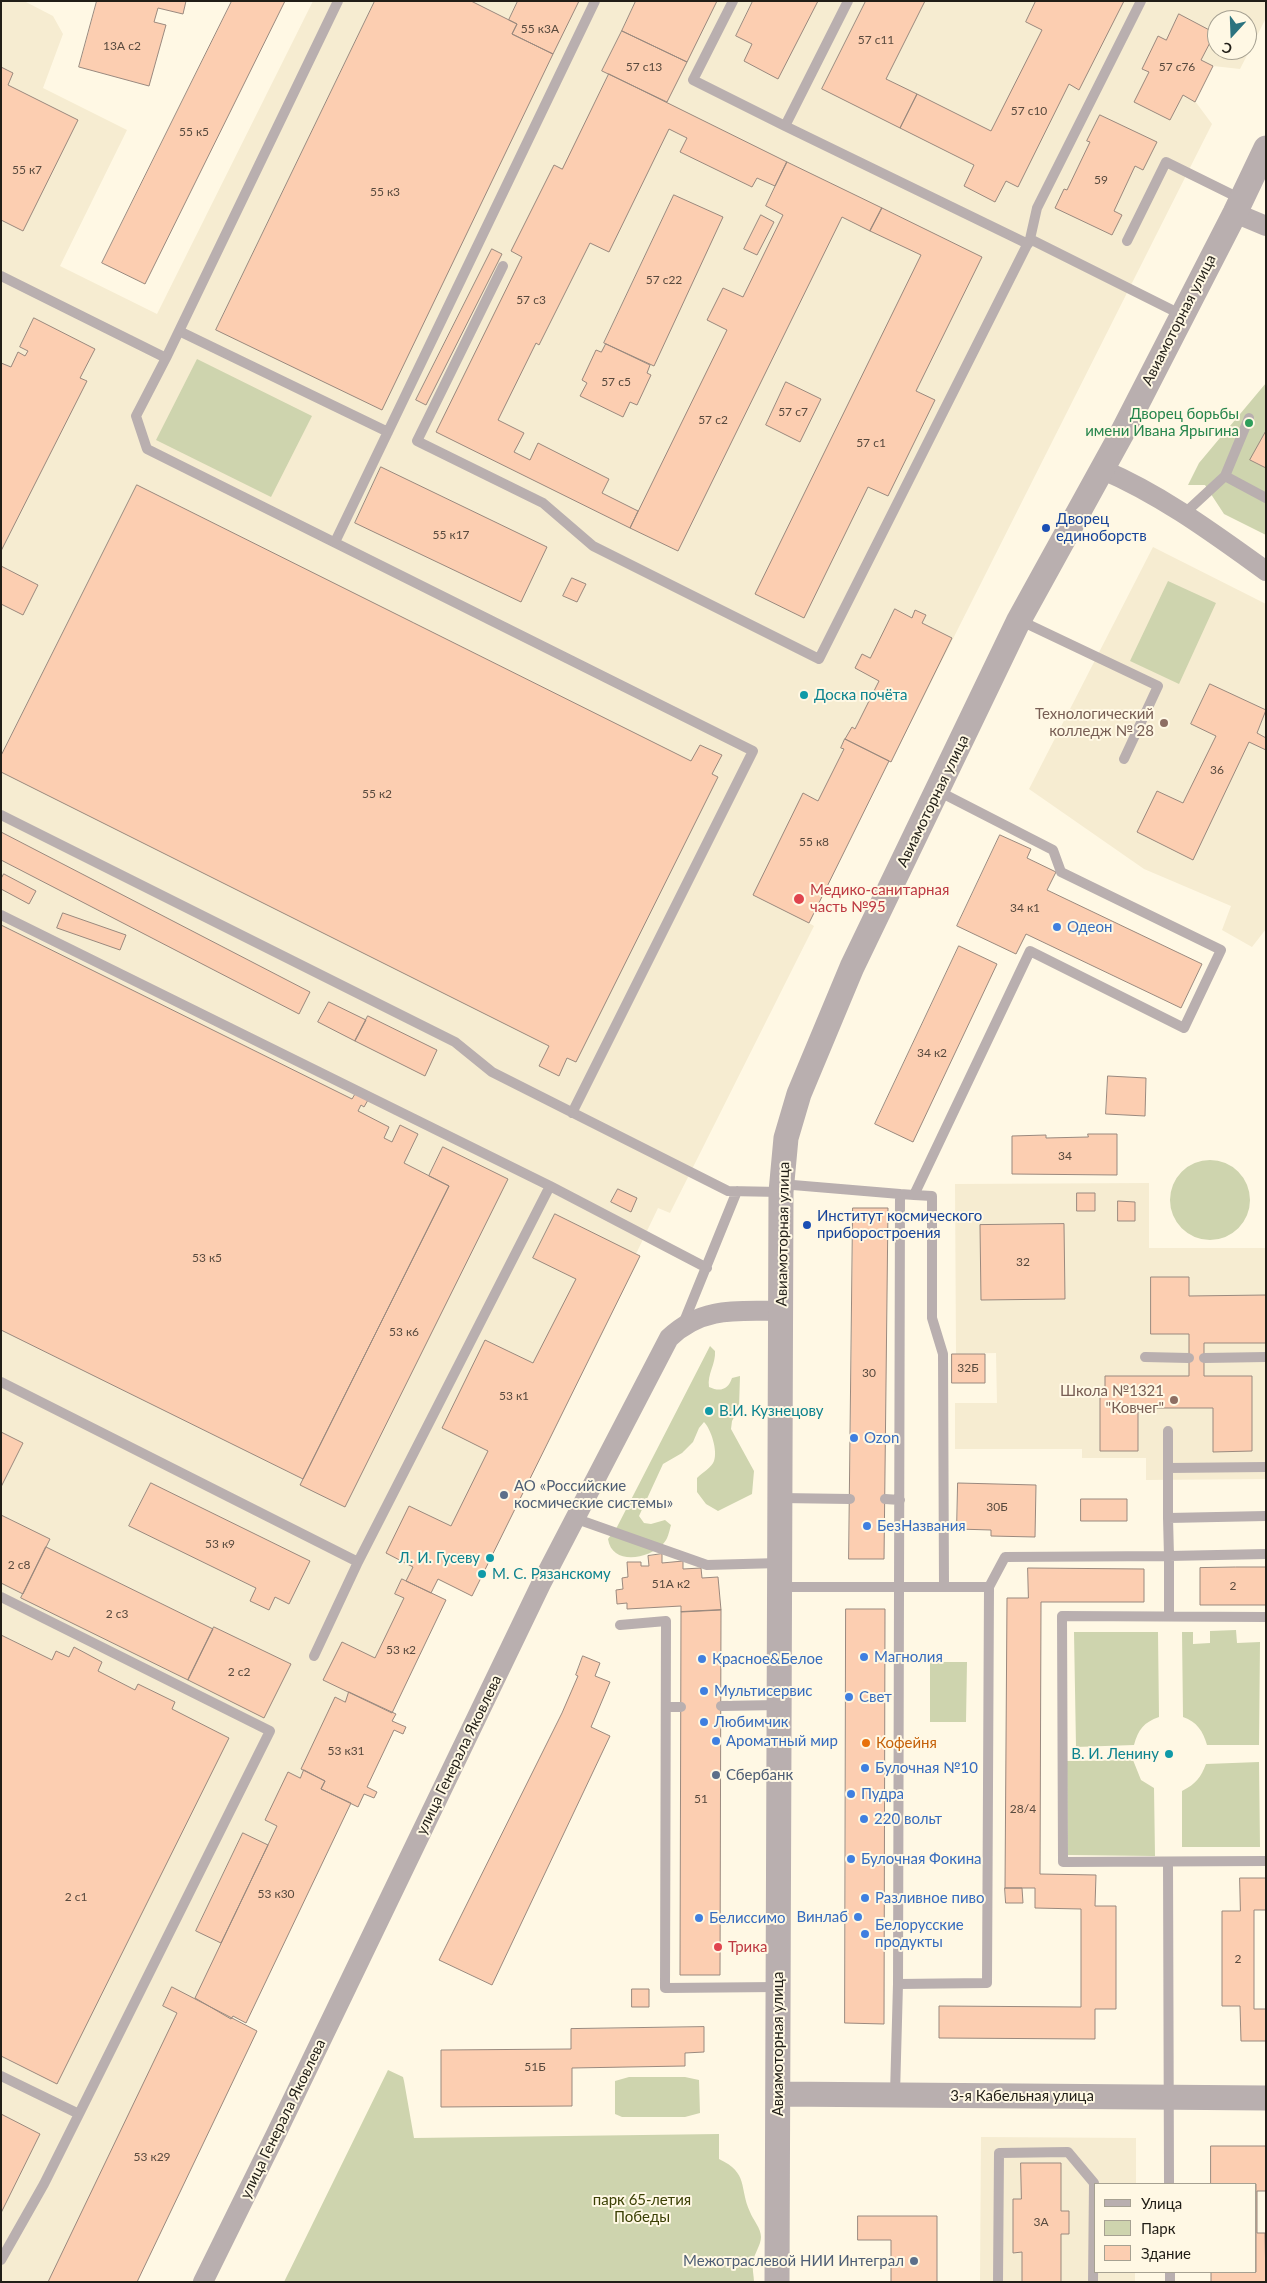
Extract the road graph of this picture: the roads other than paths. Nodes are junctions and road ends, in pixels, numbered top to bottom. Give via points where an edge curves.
1 (338, 1) edge
2 (595, 1) edge
3 (733, 1) edge
4 (848, 1) edge
5 (1141, 1) edge
6 (785, 126) junction
7 (1266, 148) edge
8 (1238, 206) junction
9 (1266, 226) edge
10 (1127, 240) dead end
11 (1029, 242) junction
12 (503, 266) dead end
13 (1, 276) edge
14 (1182, 315) junction
15 (179, 331) junction
16 (166, 358) junction
17 (1249, 418) dead end
18 (388, 432) junction
19 (1101, 469) junction
20 (1225, 476) junction
21 (1266, 498) edge
22 (1186, 513) junction
23 (335, 542) junction
24 (1266, 571) edge
25 (1019, 620) junction
26 (1124, 759) dead end
27 (938, 790) junction
28 (1, 815) edge
29 (1, 915) edge
30 (572, 1113) junction
31 (550, 1186) junction
32 (781, 1188) junction
33 (737, 1191) junction
34 (900, 1194) junction
35 (914, 1195) junction
36 (707, 1268) junction
37 (781, 1312) junction
38 (682, 1325) junction
39 (1145, 1357) dead end
40 (1190, 1358) dead end
41 (1204, 1358) dead end
42 (1266, 1358) edge
43 (1, 1382) edge
44 (1168, 1431) dead end
45 (1266, 1467) edge
46 (1168, 1468) junction
47 (780, 1498) junction
48 (850, 1499) dead end
49 (885, 1499) dead end
50 (900, 1500) junction
51 (1266, 1516) edge
52 (574, 1518) junction
53 (1168, 1518) junction
54 (1266, 1554) edge
55 (1169, 1556) junction
56 (358, 1562) junction
57 (780, 1575) junction
58 (899, 1586) junction
59 (944, 1586) junction
60 (989, 1587) junction
61 (1, 1597) edge
62 (1169, 1616) junction
63 (1266, 1617) edge
64 (620, 1625) dead end
65 (314, 1656) dead end
66 (780, 1705) junction
67 (721, 1706) dead end
68 (667, 1707) junction
69 (681, 1707) dead end
70 (1168, 1862) junction
71 (1266, 1862) edge
72 (898, 1984) junction
73 (778, 1987) junction
74 (1, 2076) edge
75 (779, 2094) junction
76 (895, 2096) junction
77 (1169, 2097) junction
78 (1266, 2098) edge
79 (79, 2114) junction
80 (1170, 2183) edge
81 (1, 2260) edge
82 (202, 2282) edge
83 (777, 2282) edge
84 (998, 2282) edge
85 (1093, 2282) edge

1 - 15 lane
2 - 18 lane
3 - 6 lane via 693,80
4 - 6 lane
5 - 11 lane via 1037,208
6 - 11 lane
7 - 8 street, Авиамоторная улица
8 - 9 street
8 - 10 lane via 1166,162
8 - 14 street, Авиамоторная улица
11 - 12 lane via 819,659 593,546 544,503 417,441
11 - 14 lane
13 - 16 lane
14 - 19 street, Авиамоторная улица
15 - 16 lane
15 - 18 lane
16 - 23 lane via 136,416 147,448
17 - 20 lane
18 - 23 lane
19 - 22 street via 1132,482
19 - 25 street, Авиамоторная улица
20 - 21 lane
20 - 22 lane
22 - 24 street
23 - 30 lane via 753,751
25 - 26 lane via 1158,686
25 - 27 street, Авиамоторная улица
27 - 32 street, Авиамоторная улица via 852,966 799,1094 786,1138
27 - 35 lane via 1053,850 1061,872 1221,950 1184,1028 1030,951
28 - 30 lane via 455,1042 492,1072
29 - 31 lane
30 - 33 lane via 728,1190
31 - 36 lane
31 - 56 lane
32 - 33 lane
32 - 34 lane
32 - 37 street, Авиамоторная улица
33 - 36 lane
34 - 35 lane
34 - 50 lane
35 - 59 lane via 932,1196 932,1318 943,1354
36 - 38 lane
37 - 38 street, улица Генерала Яковлева via 712,1314
37 - 47 street, Авиамоторная улица
38 - 52 street, улица Генерала Яковлева via 669,1338
39 - 40 lane
41 - 42 lane
43 - 56 lane
44 - 46 lane
45 - 46 lane
46 - 53 lane
47 - 48 lane
47 - 57 street, Авиамоторная улица
49 - 50 lane
50 - 58 lane
51 - 53 lane
52 - 57 lane via 707,1565
52 - 82 street, улица Генерала Яковлева
53 - 55 lane
54 - 55 lane
55 - 60 lane via 1006,1556
55 - 62 lane
56 - 65 lane
57 - 58 lane
57 - 66 street, Авиамоторная улица
58 - 59 lane
58 - 72 lane
59 - 60 lane
60 - 72 lane via 987,1983
61 - 79 lane via 270,1731
62 - 63 lane
62 - 70 lane via 1062,1616 1063,1862
64 - 68 lane via 666,1621
66 - 67 lane
66 - 73 street, Авиамоторная улица
68 - 69 lane
68 - 73 lane via 665,1988
70 - 71 lane
70 - 77 lane
72 - 76 lane
73 - 75 street, Авиамоторная улица
74 - 79 lane
75 - 76 street, 3-я Кабельная улица
75 - 83 street, Авиамоторная улица
76 - 77 street, 3-я Кабельная улица
77 - 78 street, 3-я Кабельная улица
77 - 80 lane
79 - 81 lane
84 - 85 lane via 998,2153 1068,2152 1094,2182

